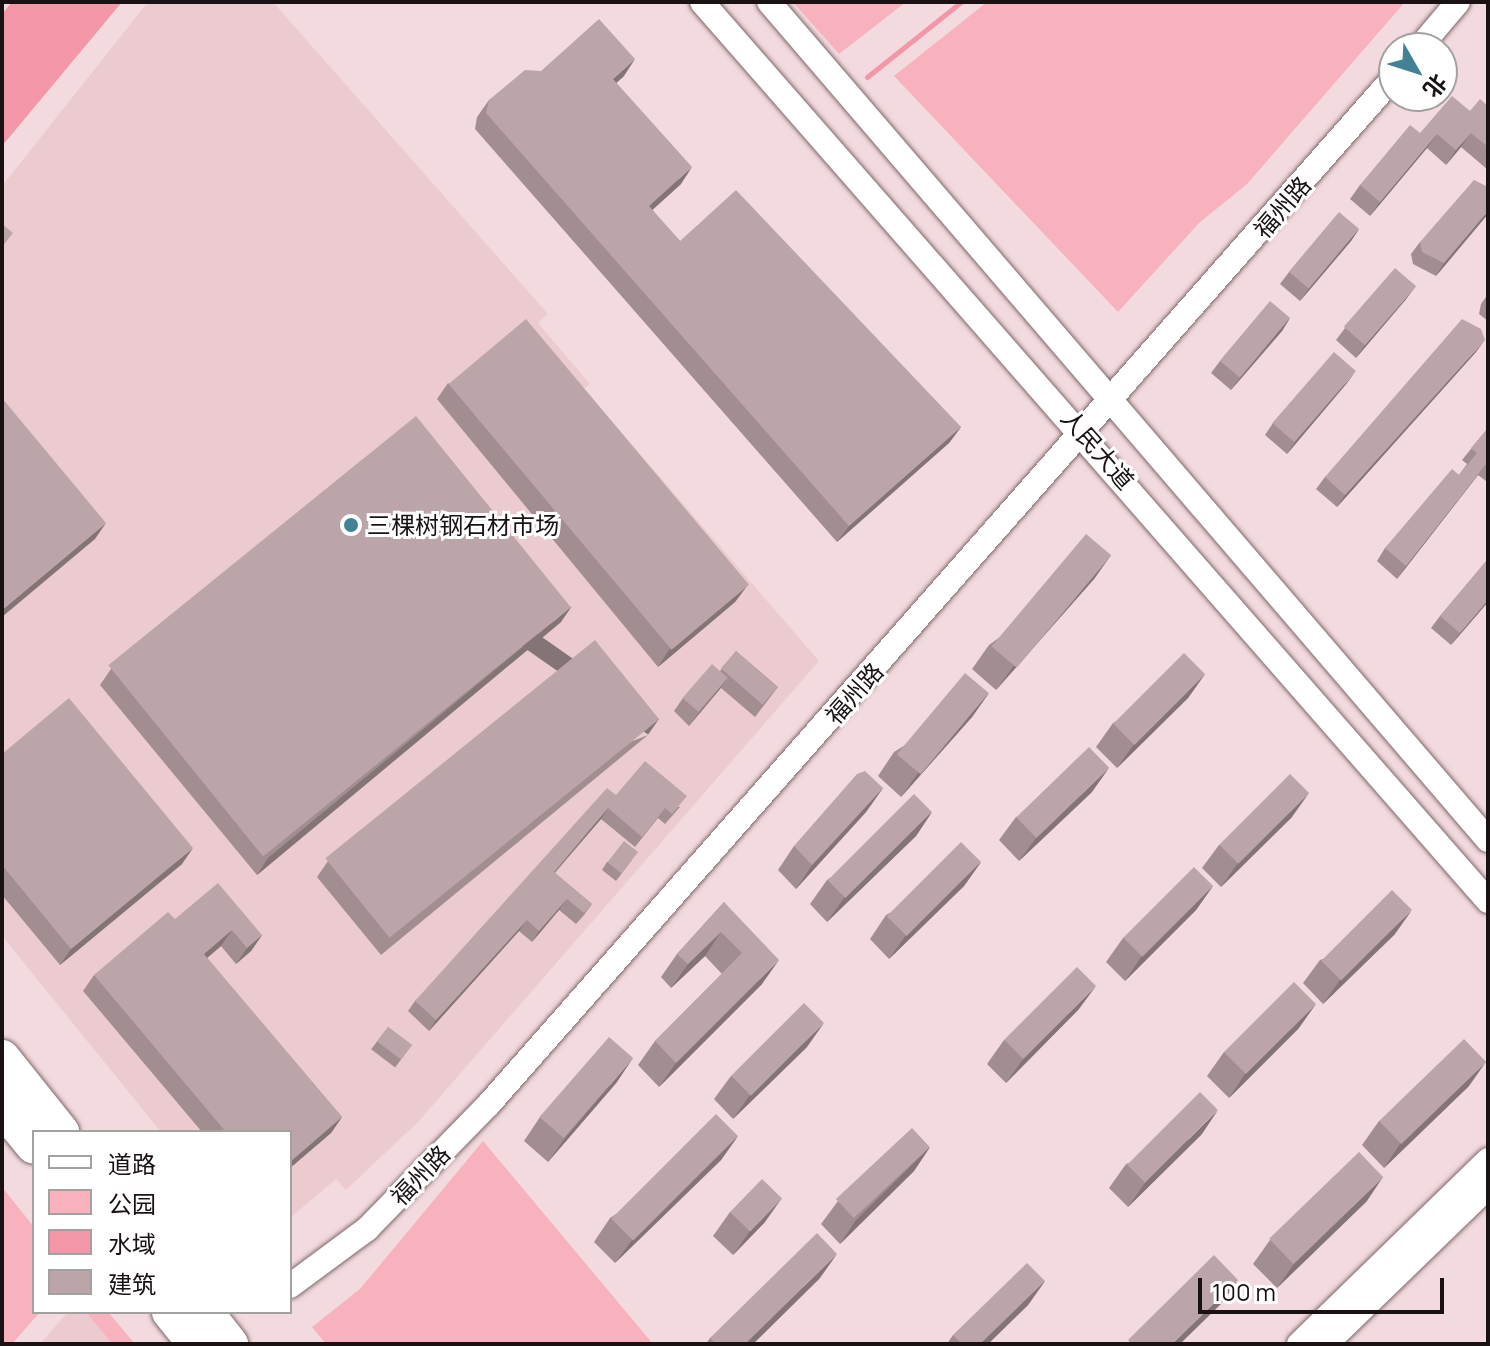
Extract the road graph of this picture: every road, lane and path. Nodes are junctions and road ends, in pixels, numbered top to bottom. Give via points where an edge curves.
1 (702, 2) edge
2 (769, 2) edge
3 (1458, 2) edge
4 (1433, 32) edge
5 (1378, 96) edge
6 (1113, 402) junction
7 (1085, 433) junction
8 (1488, 840) edge
9 (1488, 901) edge
10 (2, 1058) edge
11 (2, 1107) edge
12 (59, 1130) edge
13 (32, 1144) edge
14 (1488, 1160) edge
15 (1488, 1187) edge
16 (292, 1285) edge
17 (172, 1314) edge
18 (207, 1314) edge
19 (196, 1344) edge
20 (230, 1344) edge
21 (1299, 1344) edge
22 (1326, 1344) edge

1 - 7 street, 人民大道
2 - 6 street, 人民大道
3 - 4 street
5 - 6 street, 福州路
6 - 7 street, 福州路
6 - 8 street, 人民大道
7 - 9 street, 人民大道
7 - 16 street, 福州路 via 489,1104 367,1229
10 - 12 highway
11 - 13 highway
14 - 21 street
15 - 22 street
17 - 19 highway
18 - 20 highway

